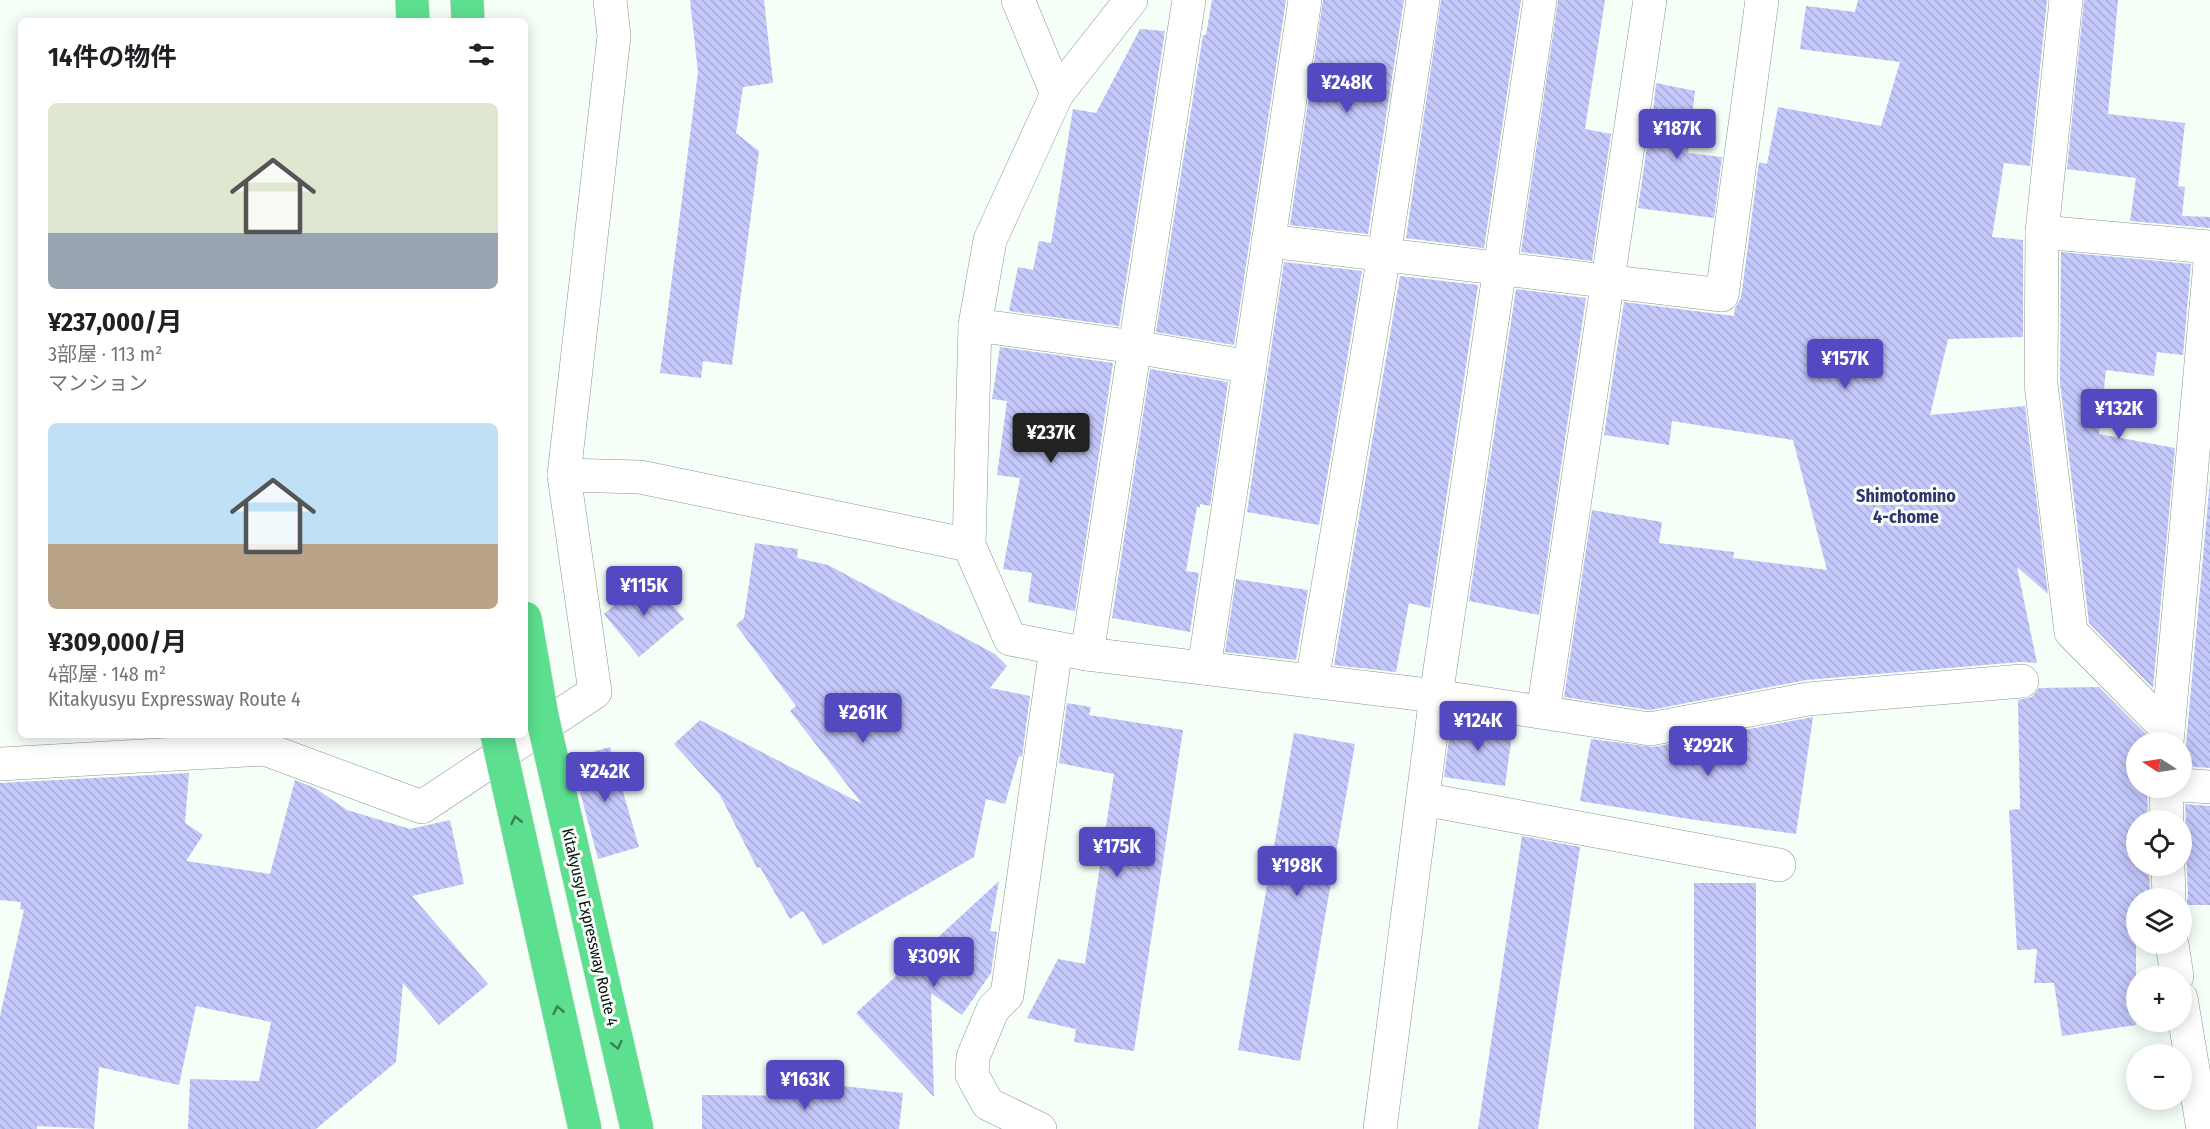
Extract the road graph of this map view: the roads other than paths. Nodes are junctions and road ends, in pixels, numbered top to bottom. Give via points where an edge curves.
1 (412, 0) edge
2 (467, 0) edge
3 (610, 0) edge
4 (1018, 0) edge
5 (1131, 0) edge
6 (1189, 0) edge
7 (1305, 0) edge
8 (1423, 0) edge
9 (1540, 0) edge
10 (1650, 0) edge
11 (1762, 0) edge
12 (2066, 0) edge
13 (413, 18) edge
14 (468, 18) edge
15 (1058, 94) junction
16 (2042, 232) junction
17 (1268, 241) junction
18 (2210, 247) edge
19 (1384, 255) junction
20 (2210, 263) edge
21 (1500, 267) junction
22 (1607, 281) junction
23 (975, 325) junction
24 (1135, 347) junction
25 (1250, 367) junction
26 (564, 475) junction
27 (969, 545) junction
28 (528, 634) edge
29 (1071, 651) junction
30 (1204, 668) junction
31 (1312, 681) junction
32 (2022, 681) dead end
33 (1436, 696) junction
34 (1543, 712) junction
35 (2164, 732) edge
36 (2168, 732) edge
37 (528, 736) edge
38 (498, 738) edge
39 (525, 738) edge
40 (0, 764) edge
41 (2192, 786) edge
42 (2210, 787) edge
43 (1423, 799) junction
44 (1779, 865) dead end
45 (2187, 1032) edge
46 (585, 1129) edge
47 (637, 1129) edge
48 (1040, 1129) edge
49 (1380, 1129) edge
50 (2203, 1129) edge

1 - 13 highway
2 - 14 highway
3 - 26 street via 614,36
4 - 15 street
5 - 15 street
6 - 24 street
7 - 17 street
8 - 19 street
9 - 21 street
10 - 22 street
11 - 22 street via 1722,296
12 - 16 street
15 - 23 street via 990,240
16 - 18 street
16 - 35 street via 2041,384 2071,632
17 - 19 street
17 - 25 street
19 - 21 street
19 - 31 street
20 - 36 street
21 - 22 street
21 - 33 street
22 - 34 street
23 - 24 street
23 - 27 street
24 - 25 street
24 - 29 street
25 - 30 street
26 - 27 street via 640,477
26 - 37 street via 594,692
27 - 29 street via 1010,639
28 -> 47 highway, Kitakyusyu Expressway Route 4, bridge
29 - 30 street
29 - 48 street via 1007,995 993,1009 973,1057 972,1075 988,1104
30 - 31 street
31 - 33 street
32 - 34 street via 1808,699 1650,729
33 - 34 street
33 - 43 street
46 -> 38 highway, bridge
39 - 40 street via 422,807 265,748
41 - 42 street
43 - 44 street
43 - 49 street
45 - 50 street

